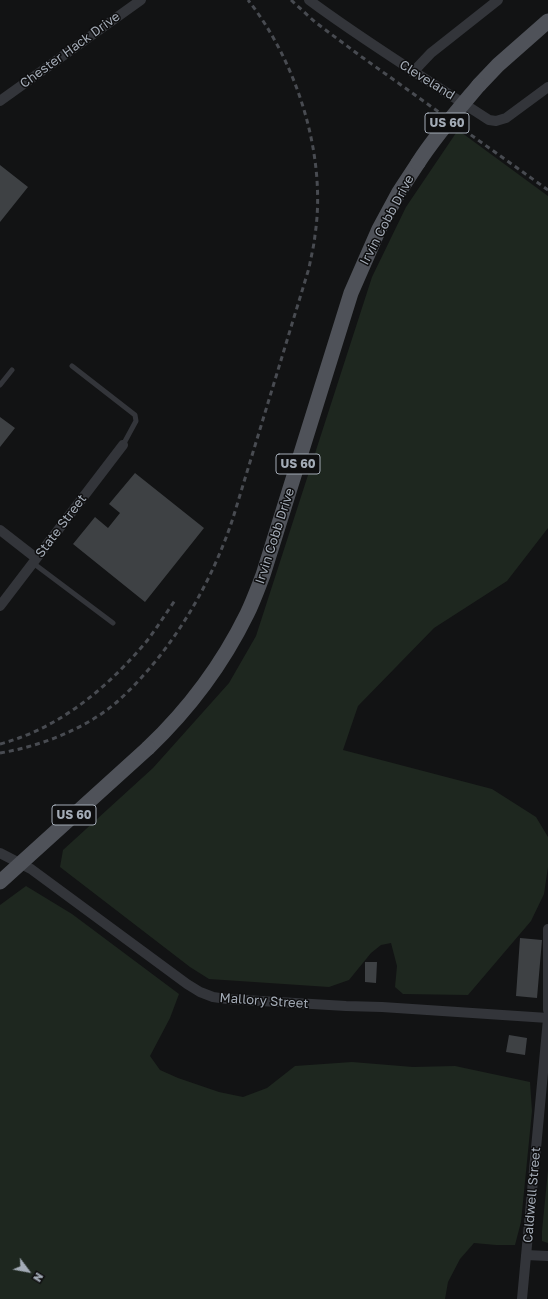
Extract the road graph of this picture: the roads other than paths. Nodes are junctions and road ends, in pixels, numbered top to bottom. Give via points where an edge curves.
1 (141, 0) edge
2 (309, 0) edge
3 (498, 0) edge
4 (548, 21) edge
5 (413, 72) junction
6 (548, 87) edge
7 (0, 101) edge
8 (72, 366) dead end
9 (12, 370) dead end
10 (0, 385) edge
11 (123, 445) joint
12 (0, 530) edge
13 (35, 560) junction
14 (0, 606) edge
15 (113, 623) dead end
16 (0, 853) edge
17 (0, 882) edge
18 (548, 929) edge
19 (548, 1010) edge
20 (548, 1018) edge
21 (546, 1066) edge
22 (526, 1255) junction
23 (548, 1256) edge
24 (522, 1299) edge

1 - 7 street, Chester Hack Drive
2 - 5 street, Cleveland
3 - 5 street via 431,53
4 - 17 main road, Irvin Cobb Drive / US 60, bridge via 498,65 456,111 429,146 379,229 351,293 263,575 247,614 212,675 177,718 148,748
5 - 6 street, Cleveland via 489,120 496,121 506,118
8 - 11 lane via 135,415 136,421
9 - 10 lane
11 - 13 street, State Street
12 - 13 street
13 - 14 street, State Street
13 - 15 lane
16 - 20 street, Mallory Street via 31,869 187,984 213,997 258,1002
18 - 19 street
20 - 21 street, Caldwell Street
21 - 22 street, Caldwell Street
22 - 23 street
22 - 24 street, Caldwell Street

